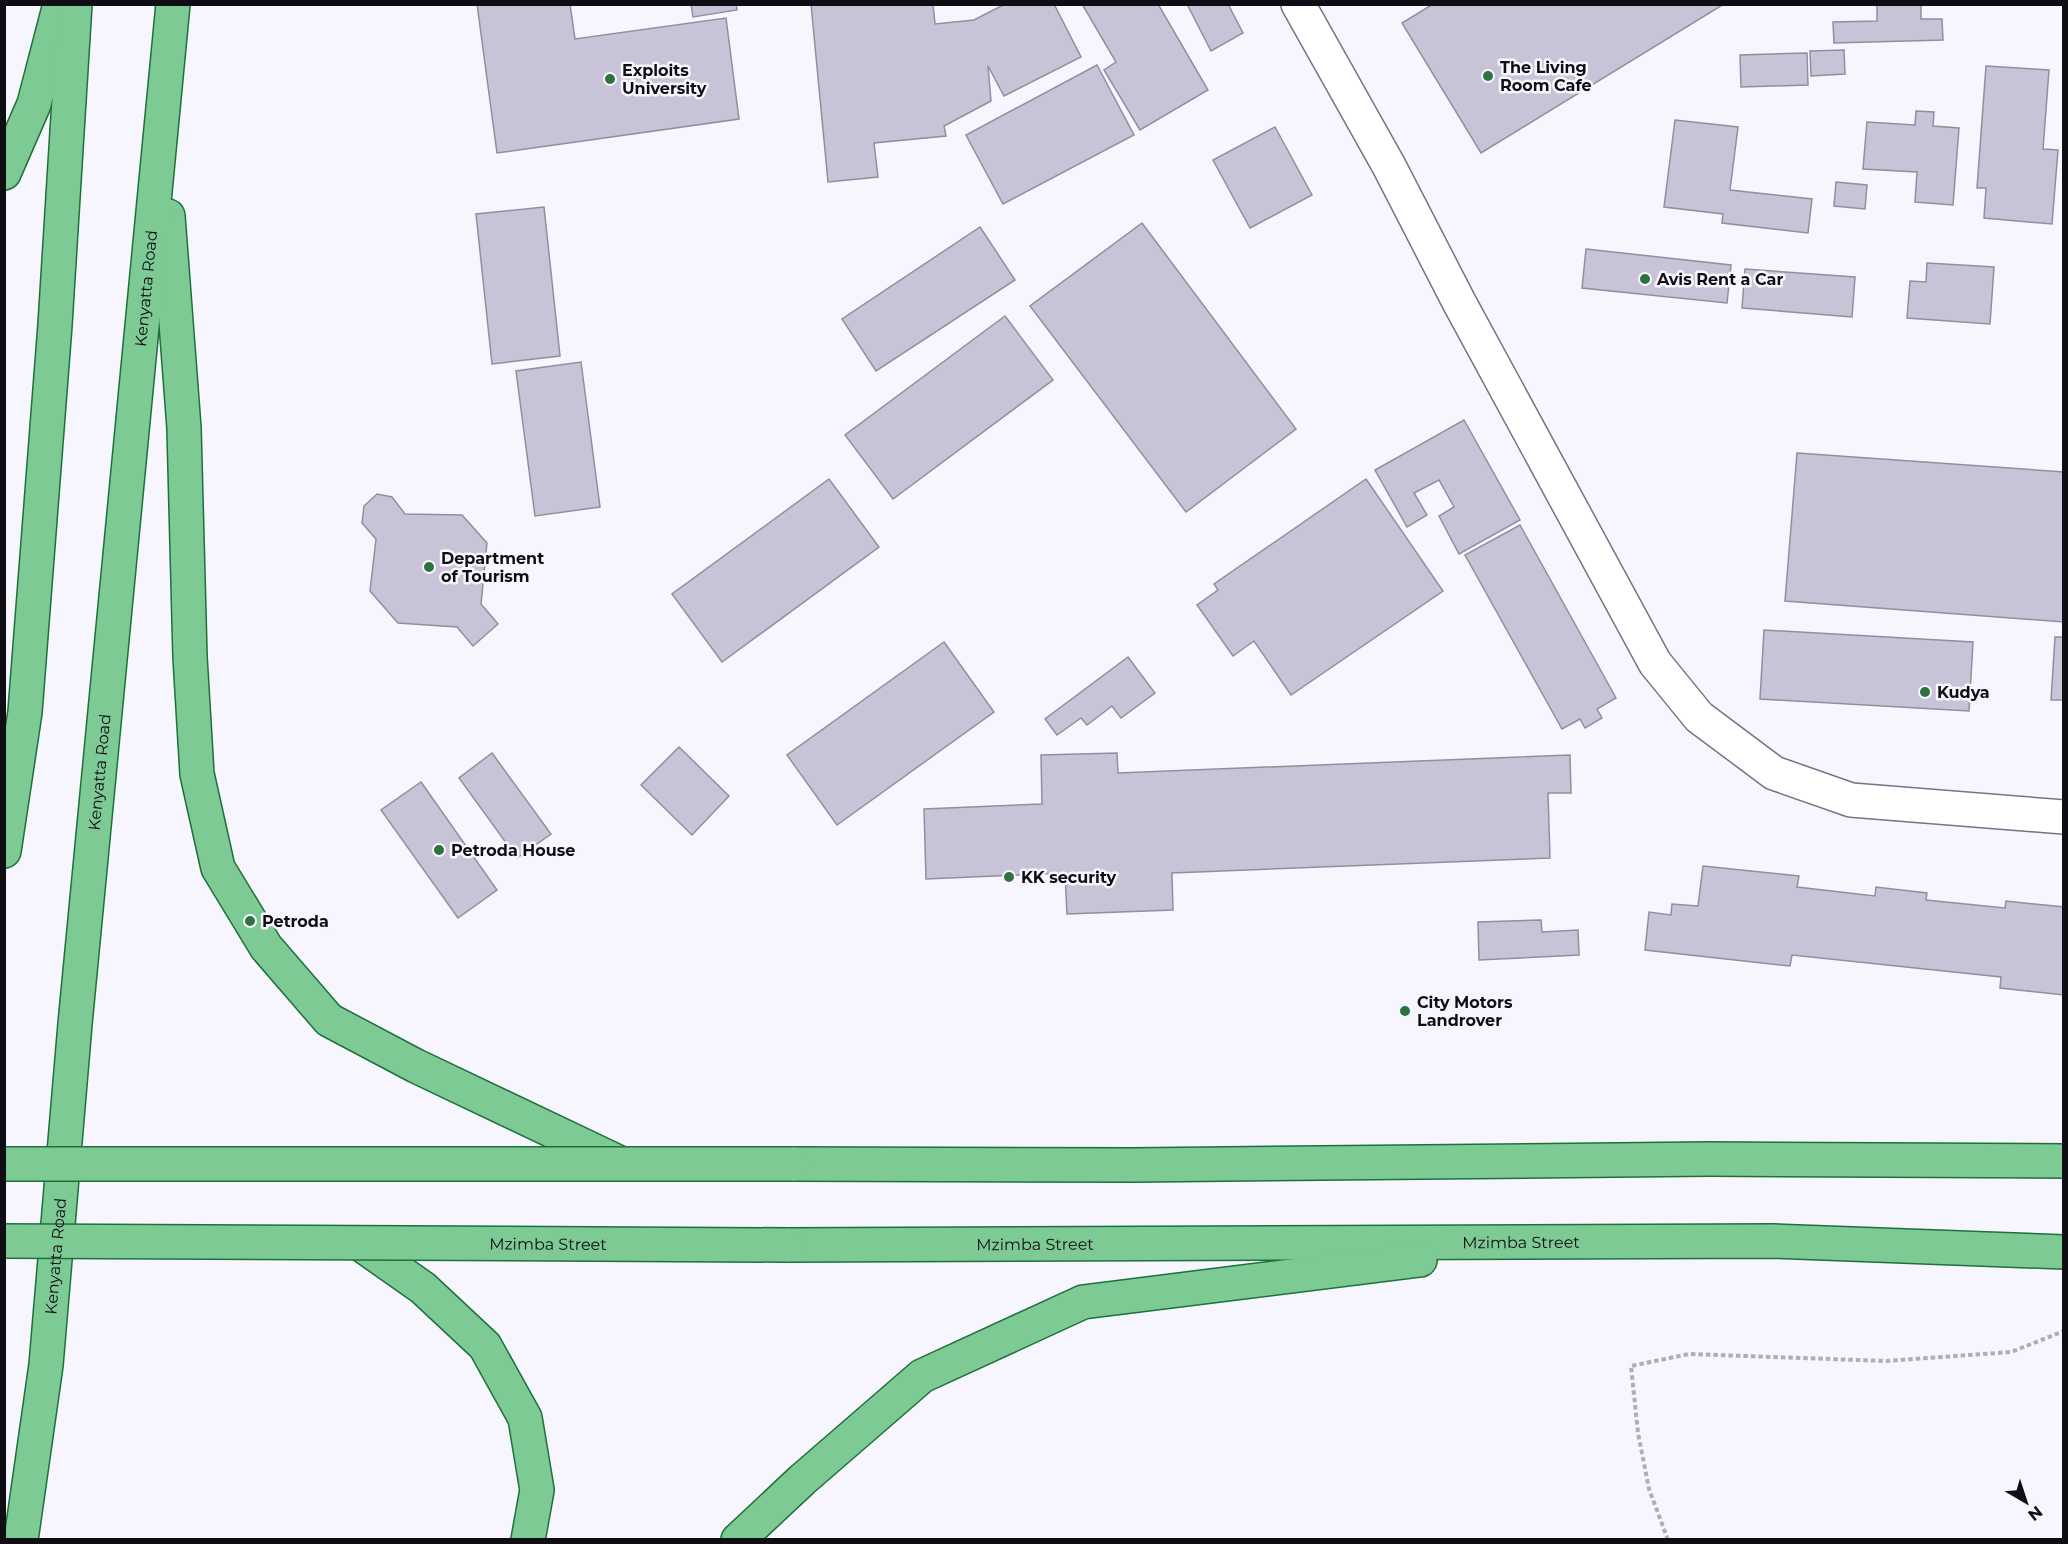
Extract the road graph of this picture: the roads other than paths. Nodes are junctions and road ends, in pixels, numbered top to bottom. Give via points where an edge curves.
1 (60, 4) edge
2 (75, 4) edge
3 (173, 4) edge
4 (1299, 4) edge
5 (161, 124) junction
6 (4, 172) edge
7 (2064, 817) edge
8 (4, 851) edge
9 (2064, 1161) edge
10 (4, 1164) edge
11 (622, 1164) junction
12 (4, 1241) edge
13 (1570, 1241) junction
14 (359, 1243) junction
15 (2064, 1252) edge
16 (26, 1534) edge
17 (528, 1539) edge
18 (738, 1539) edge

1 - 6 main road via 34,104
2 - 8 main road via 25,712
3 - 5 main road, Kenyatta Road
4 - 7 street via 1655,663 1699,717 1774,773 1851,800
5 - 11 main road via 184,428 197,774 218,868 266,947 329,1020
5 - 16 main road, Kenyatta Road via 46,1365
9 - 11 main road, bridge
10 - 11 main road, bridge
12 - 14 main road, Mzimba Street, bridge
13 - 14 main road, Mzimba Street, bridge
13 - 15 main road, Mzimba Street via 1773,1241
13 - 18 main road via 1083,1302 922,1376
14 - 17 main road via 423,1288 485,1346 525,1418 537,1490

